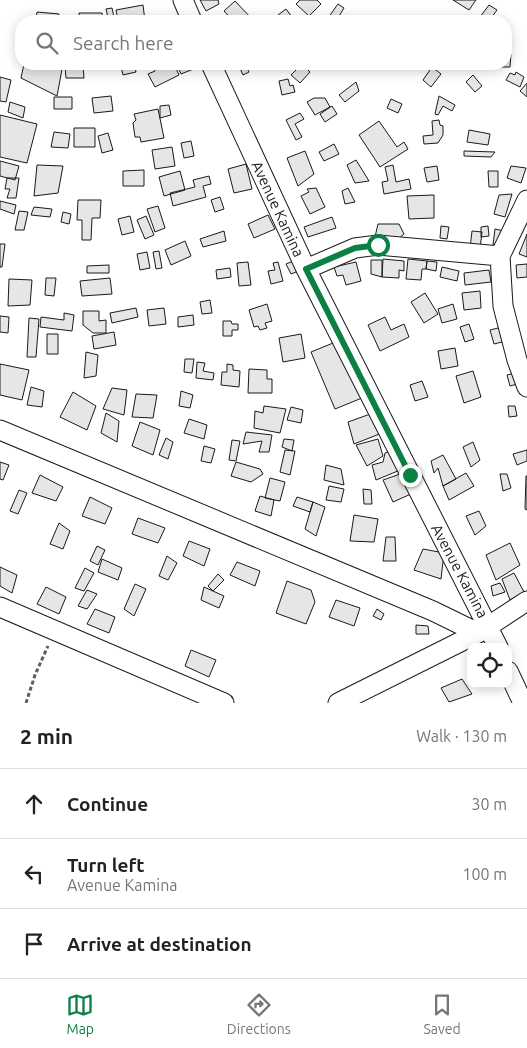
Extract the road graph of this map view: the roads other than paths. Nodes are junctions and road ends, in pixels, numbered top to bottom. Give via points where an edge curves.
1 (182, 0) edge
2 (189, 15) edge
3 (214, 70) edge
4 (527, 200) edge
5 (500, 256) junction
6 (306, 269) junction
7 (527, 387) edge
8 (0, 430) edge
9 (527, 601) edge
10 (0, 607) edge
11 (484, 630) junction
12 (495, 643) edge
13 (515, 673) edge
14 (224, 703) edge
15 (338, 703) edge
16 (523, 703) edge

1 - 2 street
3 - 6 street, Avenue Kamina
4 - 5 street
5 - 6 street via 378,245 355,248
5 - 7 street via 503,306
6 - 11 street, Avenue Kamina
8 - 11 street
9 - 11 street
10 - 14 street
11 - 12 street, Avenue Kamina
11 - 15 street
13 - 16 street

